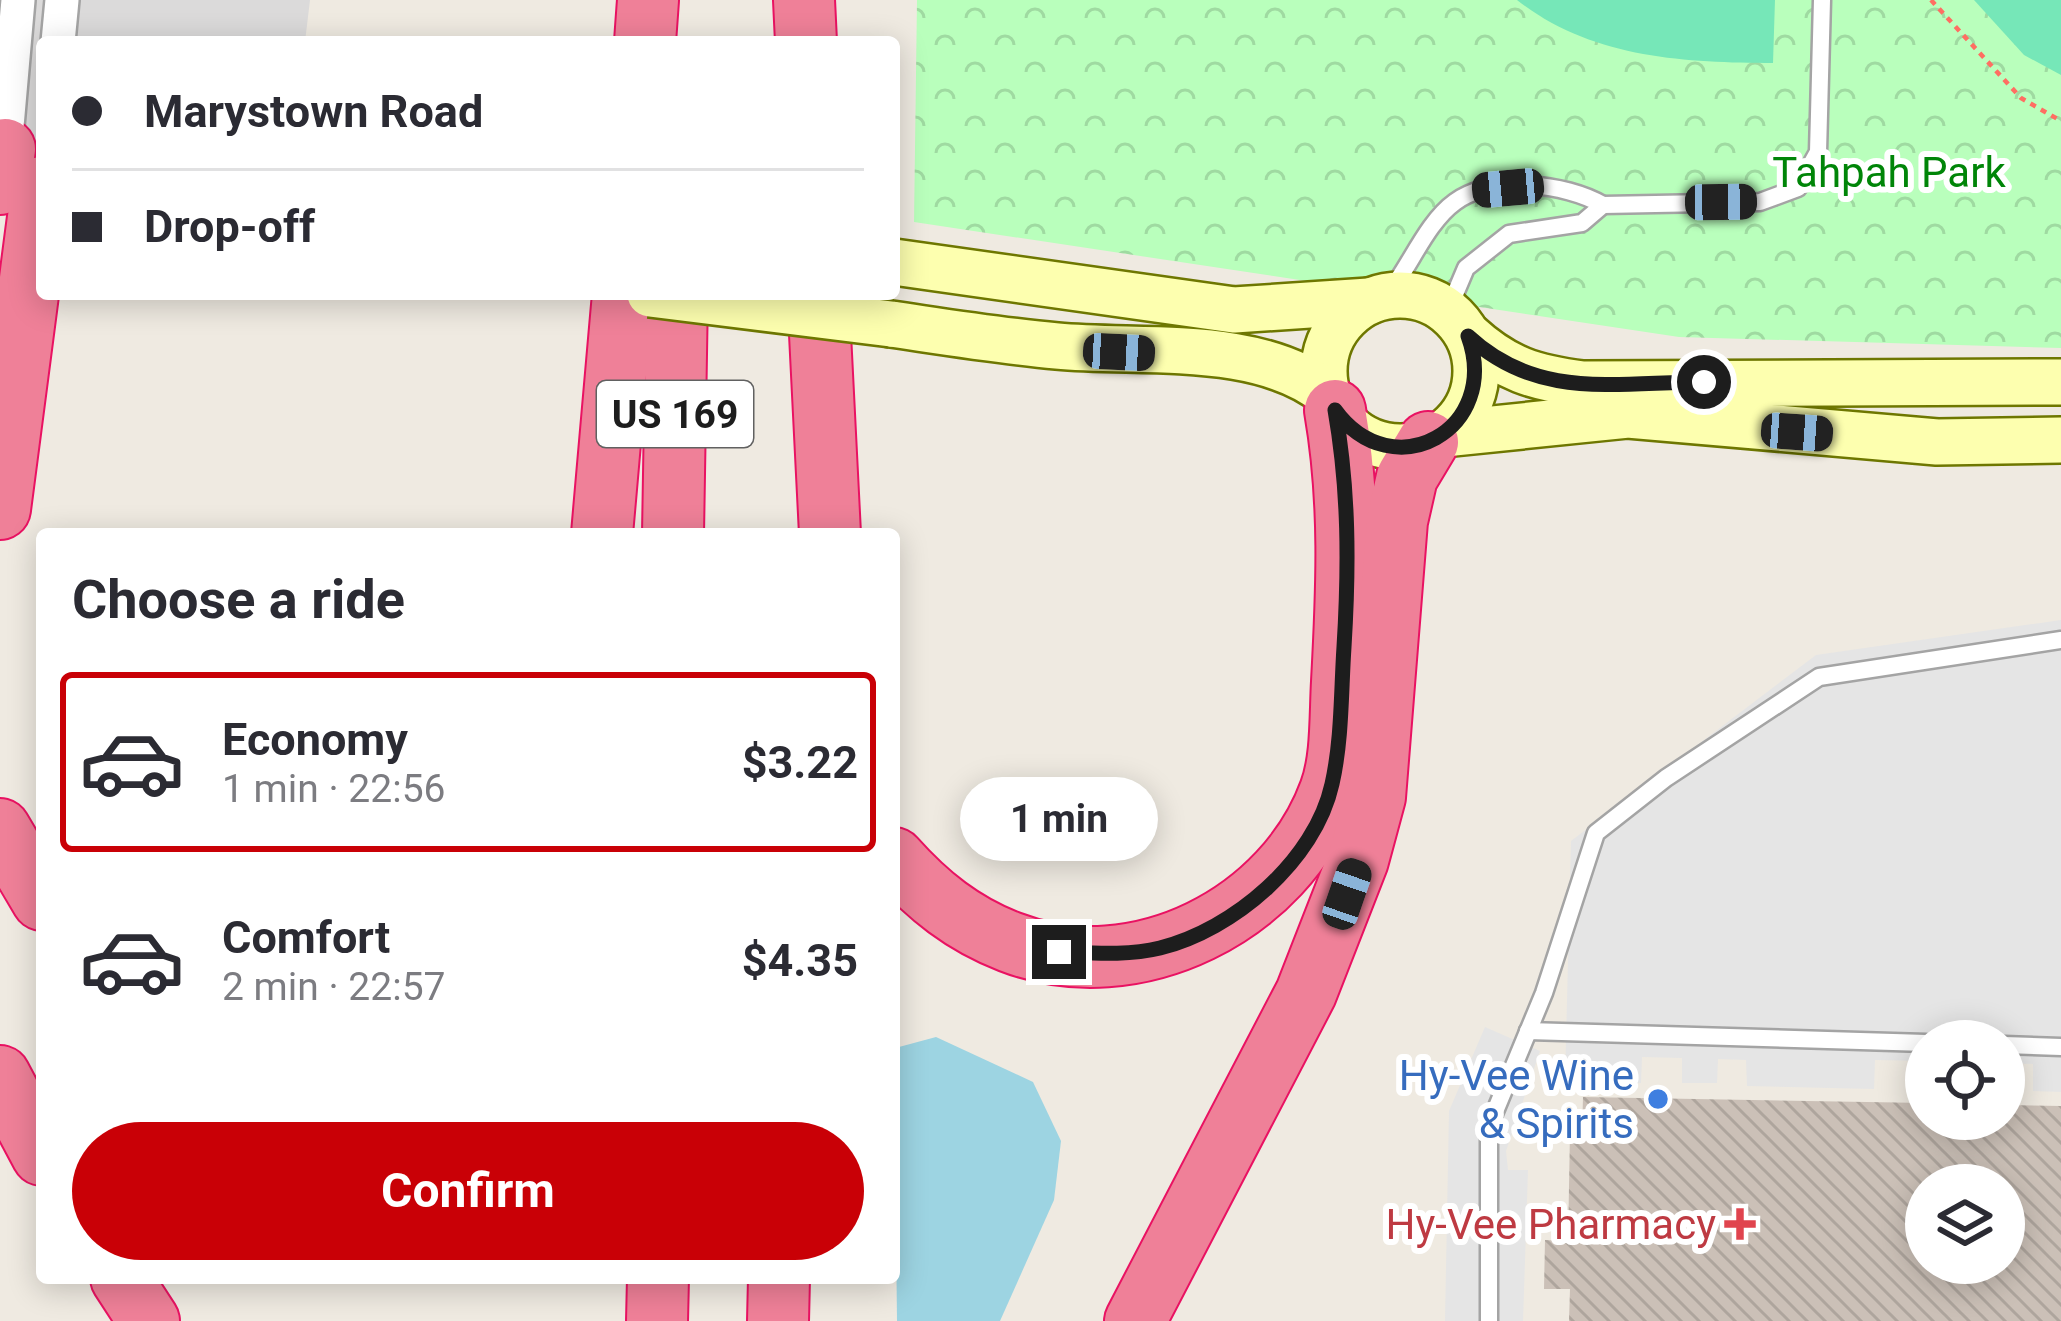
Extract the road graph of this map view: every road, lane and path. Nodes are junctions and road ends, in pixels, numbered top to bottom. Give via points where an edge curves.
1 (18, 0) edge
2 (62, 0) edge
3 (648, 0) edge
4 (683, 0) edge
5 (804, 0) edge
6 (1822, 0) edge
7 (1931, 0) edge
8 (59, 36) edge
9 (645, 36) edge
10 (682, 36) edge
11 (804, 36) edge
12 (2061, 121) edge
13 (21, 184) edge
14 (1603, 205) junction
15 (900, 263) edge
16 (1378, 298) junction
17 (622, 300) edge
18 (677, 300) edge
19 (698, 300) edge
20 (798, 300) edge
21 (818, 300) edge
22 (1463, 328) junction
23 (2061, 382) edge
24 (1331, 402) junction
25 (1436, 438) junction
26 (2061, 440) edge
27 (0, 509) edge
28 (603, 528) edge
29 (673, 528) edge
30 (793, 528) edge
31 (830, 528) edge
32 (2061, 640) edge
33 (0, 829) edge
34 (900, 865) edge
35 (36, 890) edge
36 (1528, 1031) junction
37 (1905, 1042) edge
38 (2025, 1046) edge
39 (2061, 1047) edge
40 (0, 1076) edge
41 (36, 1144) edge
42 (125, 1284) edge
43 (658, 1284) edge
44 (779, 1284) edge
45 (149, 1321) edge
46 (657, 1321) edge
47 (778, 1321) edge
48 (1135, 1321) edge
49 (1489, 1321) edge

1 - 13 street
2 - 8 street
3 - 9 highway
4 - 10 highway
5 - 11 highway
6 - 14 lane via 1818,152 1798,188 1760,202
7 - 12 path via 2021,98
13 - 27 highway
14 - 16 lane via 1582,193 1533,186 1483,190 1455,202
14 - 22 lane via 1582,224 1509,234 1466,268 1455,294
15 - 16 main road via 1234,310
16 - 22 main road via 1426,298
16 - 24 main road via 1339,325 1330,342
17 - 28 highway
18 - 29 highway, US 169
19 - 24 main road, bridge via 1050,346 1264,362 1307,377
20 - 30 highway, US 169
21 - 31 highway
22 - 23 main road via 1496,361 1531,377 1583,384
22 - 25 main road via 1475,355 1474,390
24 - 25 main road via 1375,443
24 - 34 highway via 1348,484 1332,788 1301,848 1256,898 1159,948 1059,952 1015,944 967,922
25 - 26 main road via 1628,415 1937,442
25 - 48 highway via 1407,477 1397,521 1375,797 1351,883 1306,993
32 - 36 lane via 1819,676 1666,778 1596,833
33 - 35 highway
36 - 37 lane
36 - 49 lane via 1490,1126
38 - 39 lane
40 - 41 highway
42 - 45 highway
43 - 46 highway
44 - 47 highway

